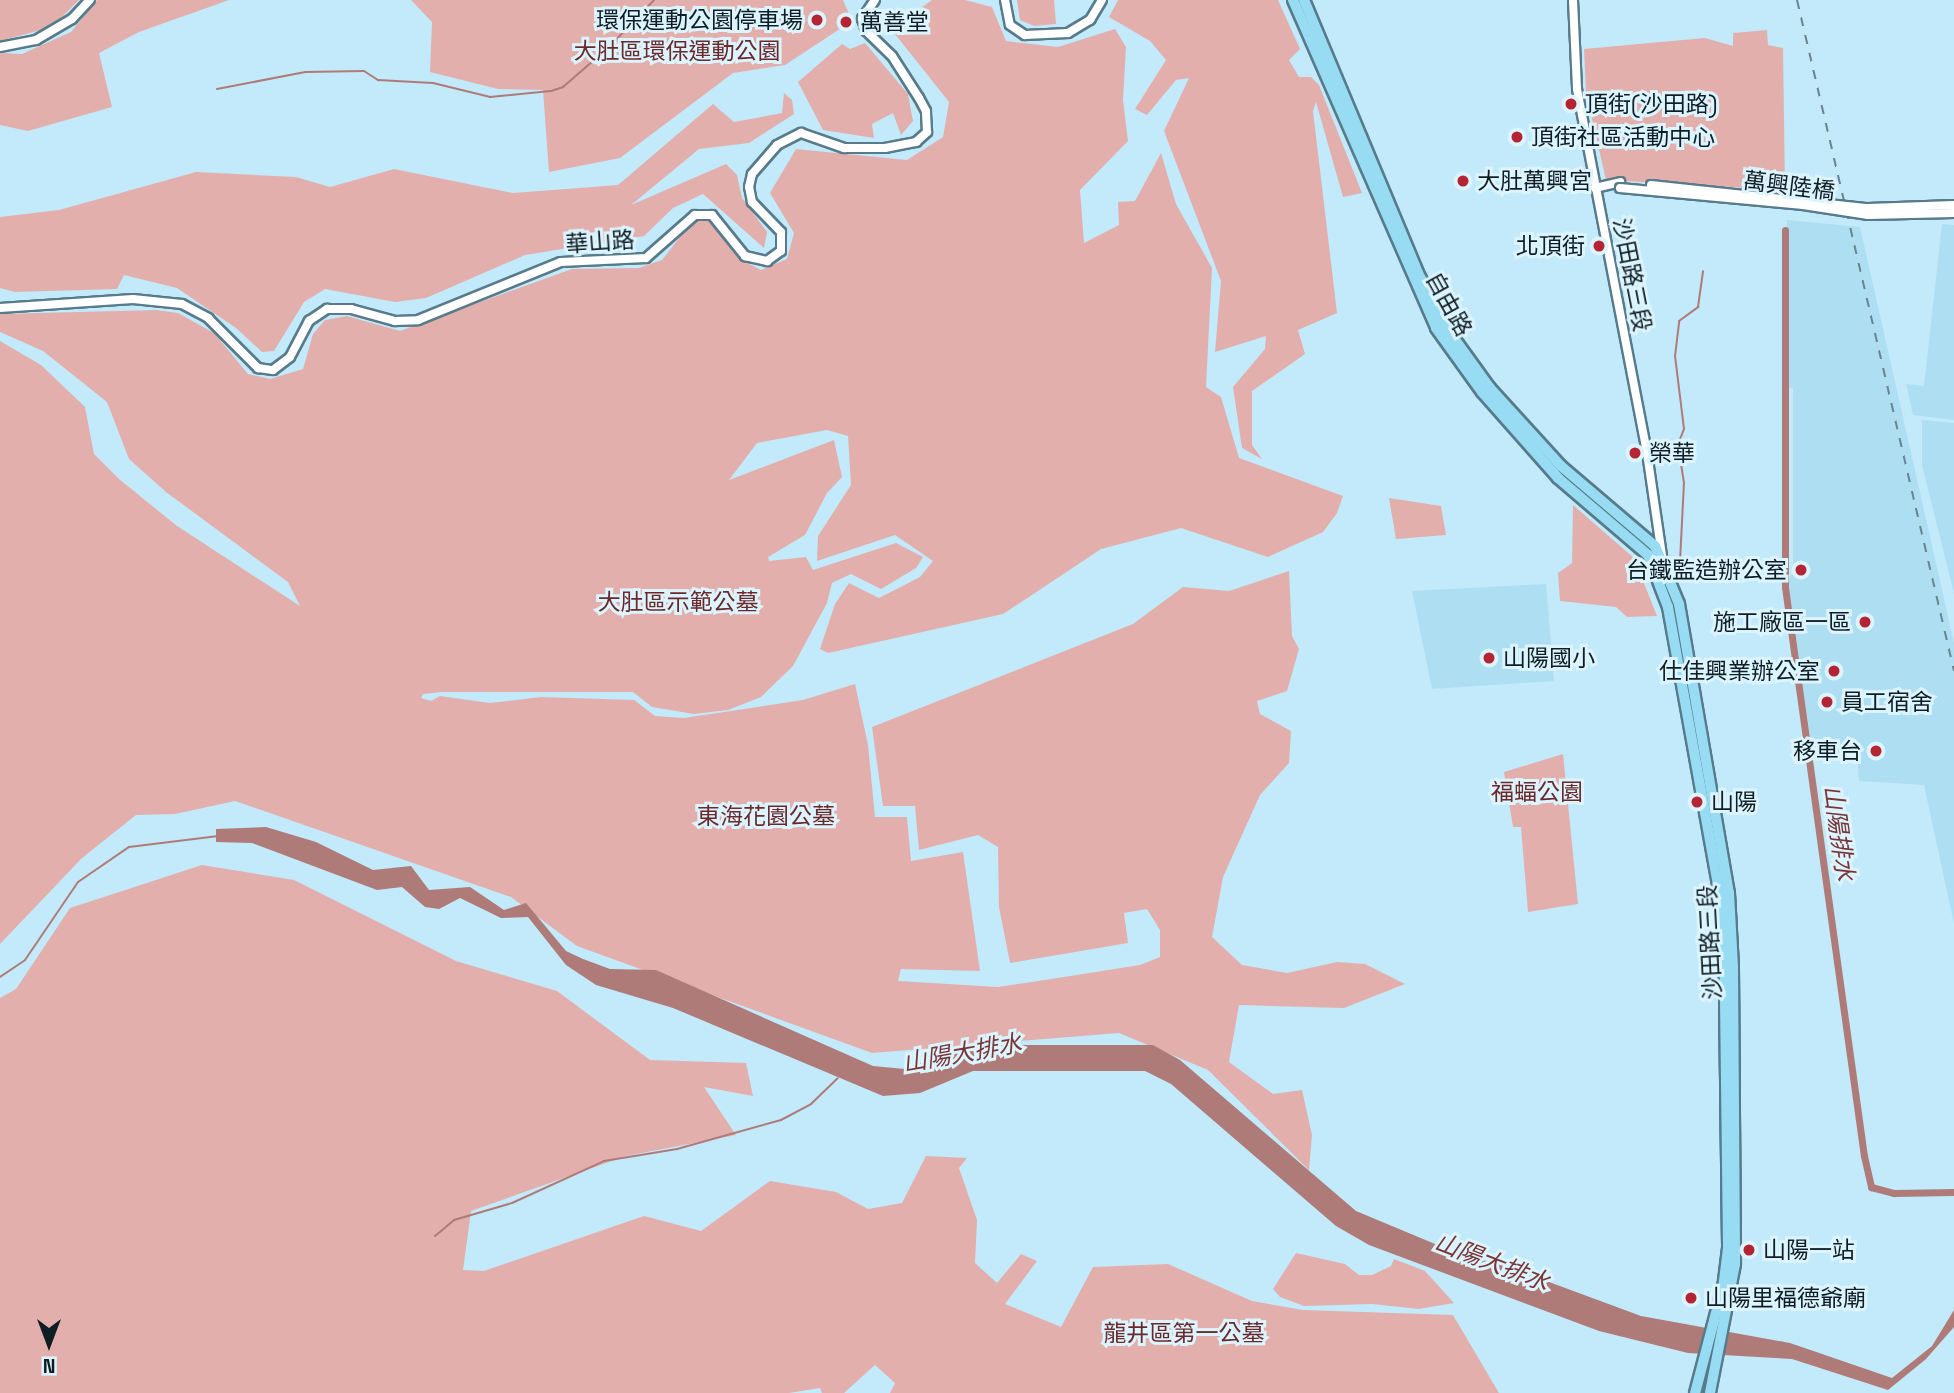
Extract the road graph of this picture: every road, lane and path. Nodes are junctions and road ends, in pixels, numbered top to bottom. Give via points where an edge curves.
1 (90, 0) edge
2 (875, 0) edge
3 (1005, 0) edge
4 (1102, 0) edge
5 (1293, 0) edge
6 (1304, 0) edge
7 (1573, 0) edge
8 (0, 47) edge
9 (1620, 185) junction
10 (1595, 187) junction
11 (1954, 205) edge
12 (1954, 213) edge
13 (0, 308) edge
14 (1478, 379) junction
15 (1662, 556) junction
16 (1656, 569) junction
17 (1709, 804) junction
18 (1695, 1393) edge
19 (1710, 1393) edge

1 - 8 street via 72,19 36,40
2 - 13 street, 華山路 via 862,19 866,31 892,56 919,98 926,111 927,132 916,142 885,148 844,148 801,133 777,145 752,174 749,187 752,202 781,232 781,251 767,261 745,256 712,215 695,215 646,258 561,262 418,320 395,321 351,309 327,309 309,321 290,357 273,370 258,368 208,318 182,304 133,299
3 - 4 street via 1010,25 1025,35 1068,33 1082,27
5 - 14 main road, 自由路 via 1436,328
6 - 14 main road, 自由路 via 1418,273
7 - 10 street, 沙田路三段 via 1577,89
9 - 10 street
9 - 11 street, 萬興陸橋, bridge via 1868,208
9 - 12 street, 萬興陸橋, bridge via 1868,215
10 - 15 street, 沙田路三段
14 - 15 main road, 自由路 via 1561,466
14 - 16 main road, 自由路 via 1558,478 1639,545
15 - 16 street
15 - 17 main road, 沙田路三段 via 1679,604
16 - 17 main road, 沙田路三段
17 - 18 main road, 沙田路三段 via 1725,968 1728,1248 1724,1282
17 - 19 main road, 沙田路三段 via 1729,893 1736,1247

